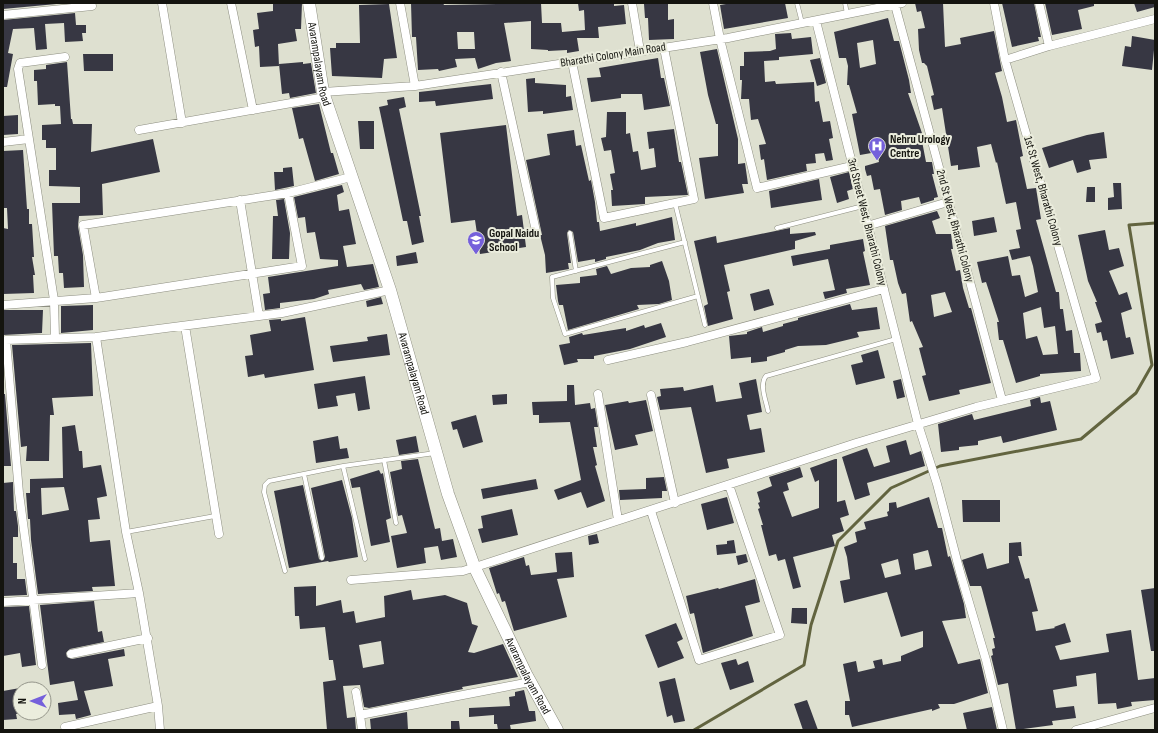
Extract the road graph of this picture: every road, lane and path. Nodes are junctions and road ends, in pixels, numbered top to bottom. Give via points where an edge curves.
1 (91, 3) edge
2 (162, 3) edge
3 (232, 3) edge
4 (309, 3) edge
5 (400, 3) edge
6 (632, 3) edge
7 (713, 3) edge
8 (797, 3) edge
9 (845, 3) edge
10 (994, 3) edge
11 (1039, 3) edge
12 (898, 4) edge
13 (847, 14) junction
14 (3, 15) edge
15 (1155, 18) edge
16 (816, 20) junction
17 (802, 23) junction
18 (720, 40) junction
19 (1049, 46) junction
20 (664, 48) junction
21 (640, 52) junction
22 (65, 57) dead end
23 (1005, 60) junction
24 (572, 62) junction
25 (501, 72) junction
26 (415, 86) junction
27 (324, 95) junction
28 (253, 110) junction
29 (182, 123) junction
30 (139, 130) dead end
31 (29, 139) junction
32 (3, 142) edge
33 (852, 166) junction
34 (351, 177) junction
35 (288, 193) junction
36 (240, 200) junction
37 (948, 202) junction
38 (675, 203) junction
39 (862, 206) junction
40 (868, 226) junction
41 (777, 228) dead end
42 (536, 231) dead end
43 (570, 232) dead end
44 (685, 242) junction
45 (576, 271) junction
46 (252, 274) junction
47 (390, 290) junction
48 (884, 290) junction
49 (698, 296) junction
50 (96, 298) junction
51 (54, 300) junction
52 (3, 305) edge
53 (259, 316) junction
54 (705, 325) dead end
55 (185, 326) junction
56 (96, 337) junction
57 (55, 338) junction
58 (896, 339) junction
59 (608, 360) dead end
60 (6, 379) edge
61 (598, 394) dead end
62 (651, 395) dead end
63 (1002, 400) junction
64 (768, 410) dead end
65 (918, 424) junction
66 (435, 453) junction
67 (384, 460) junction
68 (343, 466) junction
69 (304, 474) junction
70 (730, 485) junction
71 (675, 503) junction
72 (650, 511) junction
73 (216, 516) junction
74 (618, 520) junction
75 (396, 523) dead end
76 (126, 532) junction
77 (219, 534) dead end
78 (322, 558) dead end
79 (365, 559) dead end
80 (474, 566) junction
81 (285, 571) dead end
82 (351, 580) dead end
83 (139, 593) junction
84 (32, 601) junction
85 (3, 602) edge
86 (148, 638) junction
87 (71, 654) dead end
88 (42, 666) dead end
89 (530, 682) junction
90 (356, 692) dead end
91 (158, 706) junction
92 (1155, 708) edge
93 (360, 715) junction
94 (89, 726) edge
95 (65, 727) dead end
96 (160, 730) edge
97 (362, 730) edge
98 (557, 730) edge
99 (1003, 730) edge
100 (1076, 730) edge

1 - 14 street via 92,6
2 - 29 street
3 - 28 street
4 - 27 street, Avarampalayam Road
5 - 26 street
6 - 21 street
7 - 18 street
8 - 17 lane
9 - 13 lane
10 - 23 street, 1st St West, Bharathi Colony
11 - 19 street
12 - 13 street, Bharathi Colony Main Road
12 - 37 street, 2nd St West, Bharathi Colony
13 - 16 street, Bharathi Colony Main Road
15 - 19 street
16 - 17 street, Bharathi Colony Main Road
16 - 33 street, 3rd Street West, Bharathi Colony
17 - 18 street, Bharathi Colony Main Road
18 - 20 street, Bharathi Colony Main Road
18 - 33 street via 757,188
19 - 23 street
20 - 21 street, Bharathi Colony Main Road
20 - 38 street via 694,199
21 - 24 street, Bharathi Colony Main Road
22 - 31 street via 20,63 18,69
23 - 63 street, 1st St West, Bharathi Colony via 1096,378
24 - 25 street, Bharathi Colony Main Road
24 - 38 street via 604,218
25 - 26 street, Bharathi Colony Main Road
25 - 42 street
26 - 27 street, Bharathi Colony Main Road
27 - 28 street, Bharathi Colony Main Road
27 - 34 street, Avarampalayam Road
28 - 29 street, Bharathi Colony Main Road
29 - 30 street, Bharathi Colony Main Road
31 - 32 street
31 - 51 street
33 - 39 street, 3rd Street West, Bharathi Colony
34 - 35 street
34 - 47 street, Avarampalayam Road
35 - 36 street
35 - 46 street via 302,266
36 - 46 street
36 - 50 street via 83,225
37 - 40 street
37 - 63 street, 2nd St West, Bharathi Colony
38 - 44 lane
39 - 40 street, 3rd Street West, Bharathi Colony
39 - 41 lane
40 - 48 street, 3rd Street West, Bharathi Colony
43 - 45 lane
44 - 45 lane
44 - 49 lane
45 - 49 lane via 552,278 553,298 565,334
46 - 50 street
46 - 53 street
47 - 53 street via 282,314
47 - 66 street, Avarampalayam Road
48 - 58 street, 3rd Street West, Bharathi Colony
48 - 59 street
49 - 54 lane
50 - 51 street
51 - 52 street
51 - 57 street
53 - 55 street
55 - 56 street
55 - 73 street
56 - 57 street
56 - 76 street
57 - 60 street via 6,340
58 - 64 lane via 766,376 763,387
58 - 65 street, 3rd Street West, Bharathi Colony
60 - 84 street
61 - 74 street
62 - 71 street
63 - 65 street
65 - 70 street
65 - 99 street, 3rd Street West, Bharathi Colony via 986,660
66 - 67 lane
66 - 80 street, Avarampalayam Road
67 - 68 lane
67 - 75 lane
68 - 69 lane
68 - 79 lane
69 - 78 lane
69 - 81 lane via 268,481 265,485 264,492
70 - 71 street
70 - 72 street via 780,635 699,660
71 - 72 street
72 - 74 street
73 - 76 lane
73 - 77 street
74 - 80 street
76 - 83 street
80 - 82 street via 463,571
80 - 89 street, Avarampalayam Road
83 - 84 street
83 - 86 street
84 - 85 street
84 - 88 street
86 - 87 street
86 - 91 street
89 - 93 street
89 - 98 street, Avarampalayam Road
90 - 93 street
91 - 94 street
91 - 96 street
92 - 100 street
93 - 97 street
94 - 95 street

